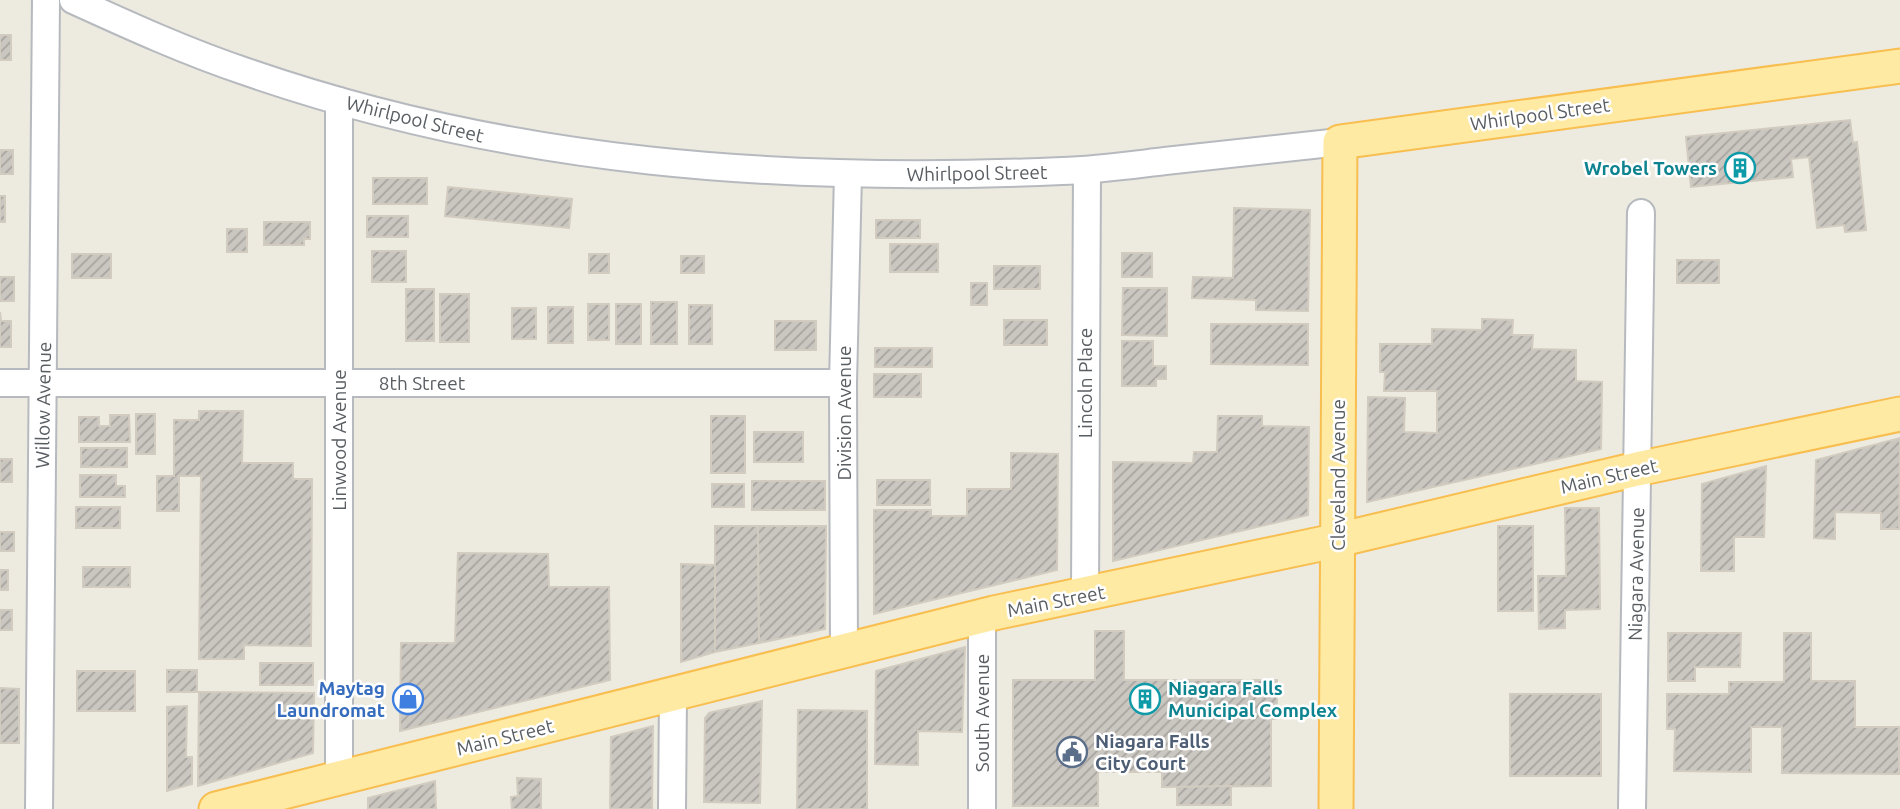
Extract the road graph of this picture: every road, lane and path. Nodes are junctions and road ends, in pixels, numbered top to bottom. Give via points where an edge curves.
1 (46, 0) edge
2 (73, 0) edge
3 (1900, 66) edge
4 (339, 101) junction
5 (1340, 142) junction
6 (1087, 170) junction
7 (848, 174) junction
8 (1641, 213) dead end
9 (0, 383) edge
10 (43, 383) junction
11 (340, 383) junction
12 (843, 383) junction
13 (1900, 414) edge
14 (1637, 469) junction
15 (1338, 539) junction
16 (1085, 596) junction
17 (982, 616) junction
18 (844, 652) junction
19 (673, 695) junction
20 (339, 778) junction
21 (39, 809) edge
22 (216, 809) edge
23 (672, 809) edge
24 (982, 809) edge
25 (1336, 809) edge
26 (1632, 809) edge

1 - 10 street, Willow Avenue
2 - 4 street, Whirlpool Street via 246,72
3 - 5 main road, Whirlpool Street
4 - 7 street, Whirlpool Street via 467,133 578,153 667,164
4 - 11 street, Linwood Avenue
5 - 6 street, Whirlpool Street
5 - 15 main road, Cleveland Avenue
6 - 7 street, Whirlpool Street
6 - 16 street, Lincoln Place
7 - 12 street, Division Avenue
8 - 14 street, Niagara Avenue
9 - 10 street, 8th Street
10 - 11 street, 8th Street
10 - 21 street, Willow Avenue
11 - 12 street, 8th Street
11 - 20 street, Linwood Avenue
12 - 18 street, Division Avenue
13 - 14 main road, Main Street
14 - 15 main road, Main Street
14 - 26 street, Niagara Avenue
15 - 16 main road, Main Street
15 - 25 main road, Cleveland Avenue
16 - 17 main road, Main Street
17 - 18 main road, Main Street
17 - 24 street, South Avenue
18 - 19 main road, Main Street
19 - 20 main road, Main Street
19 - 23 street
20 - 22 main road, Main Street

